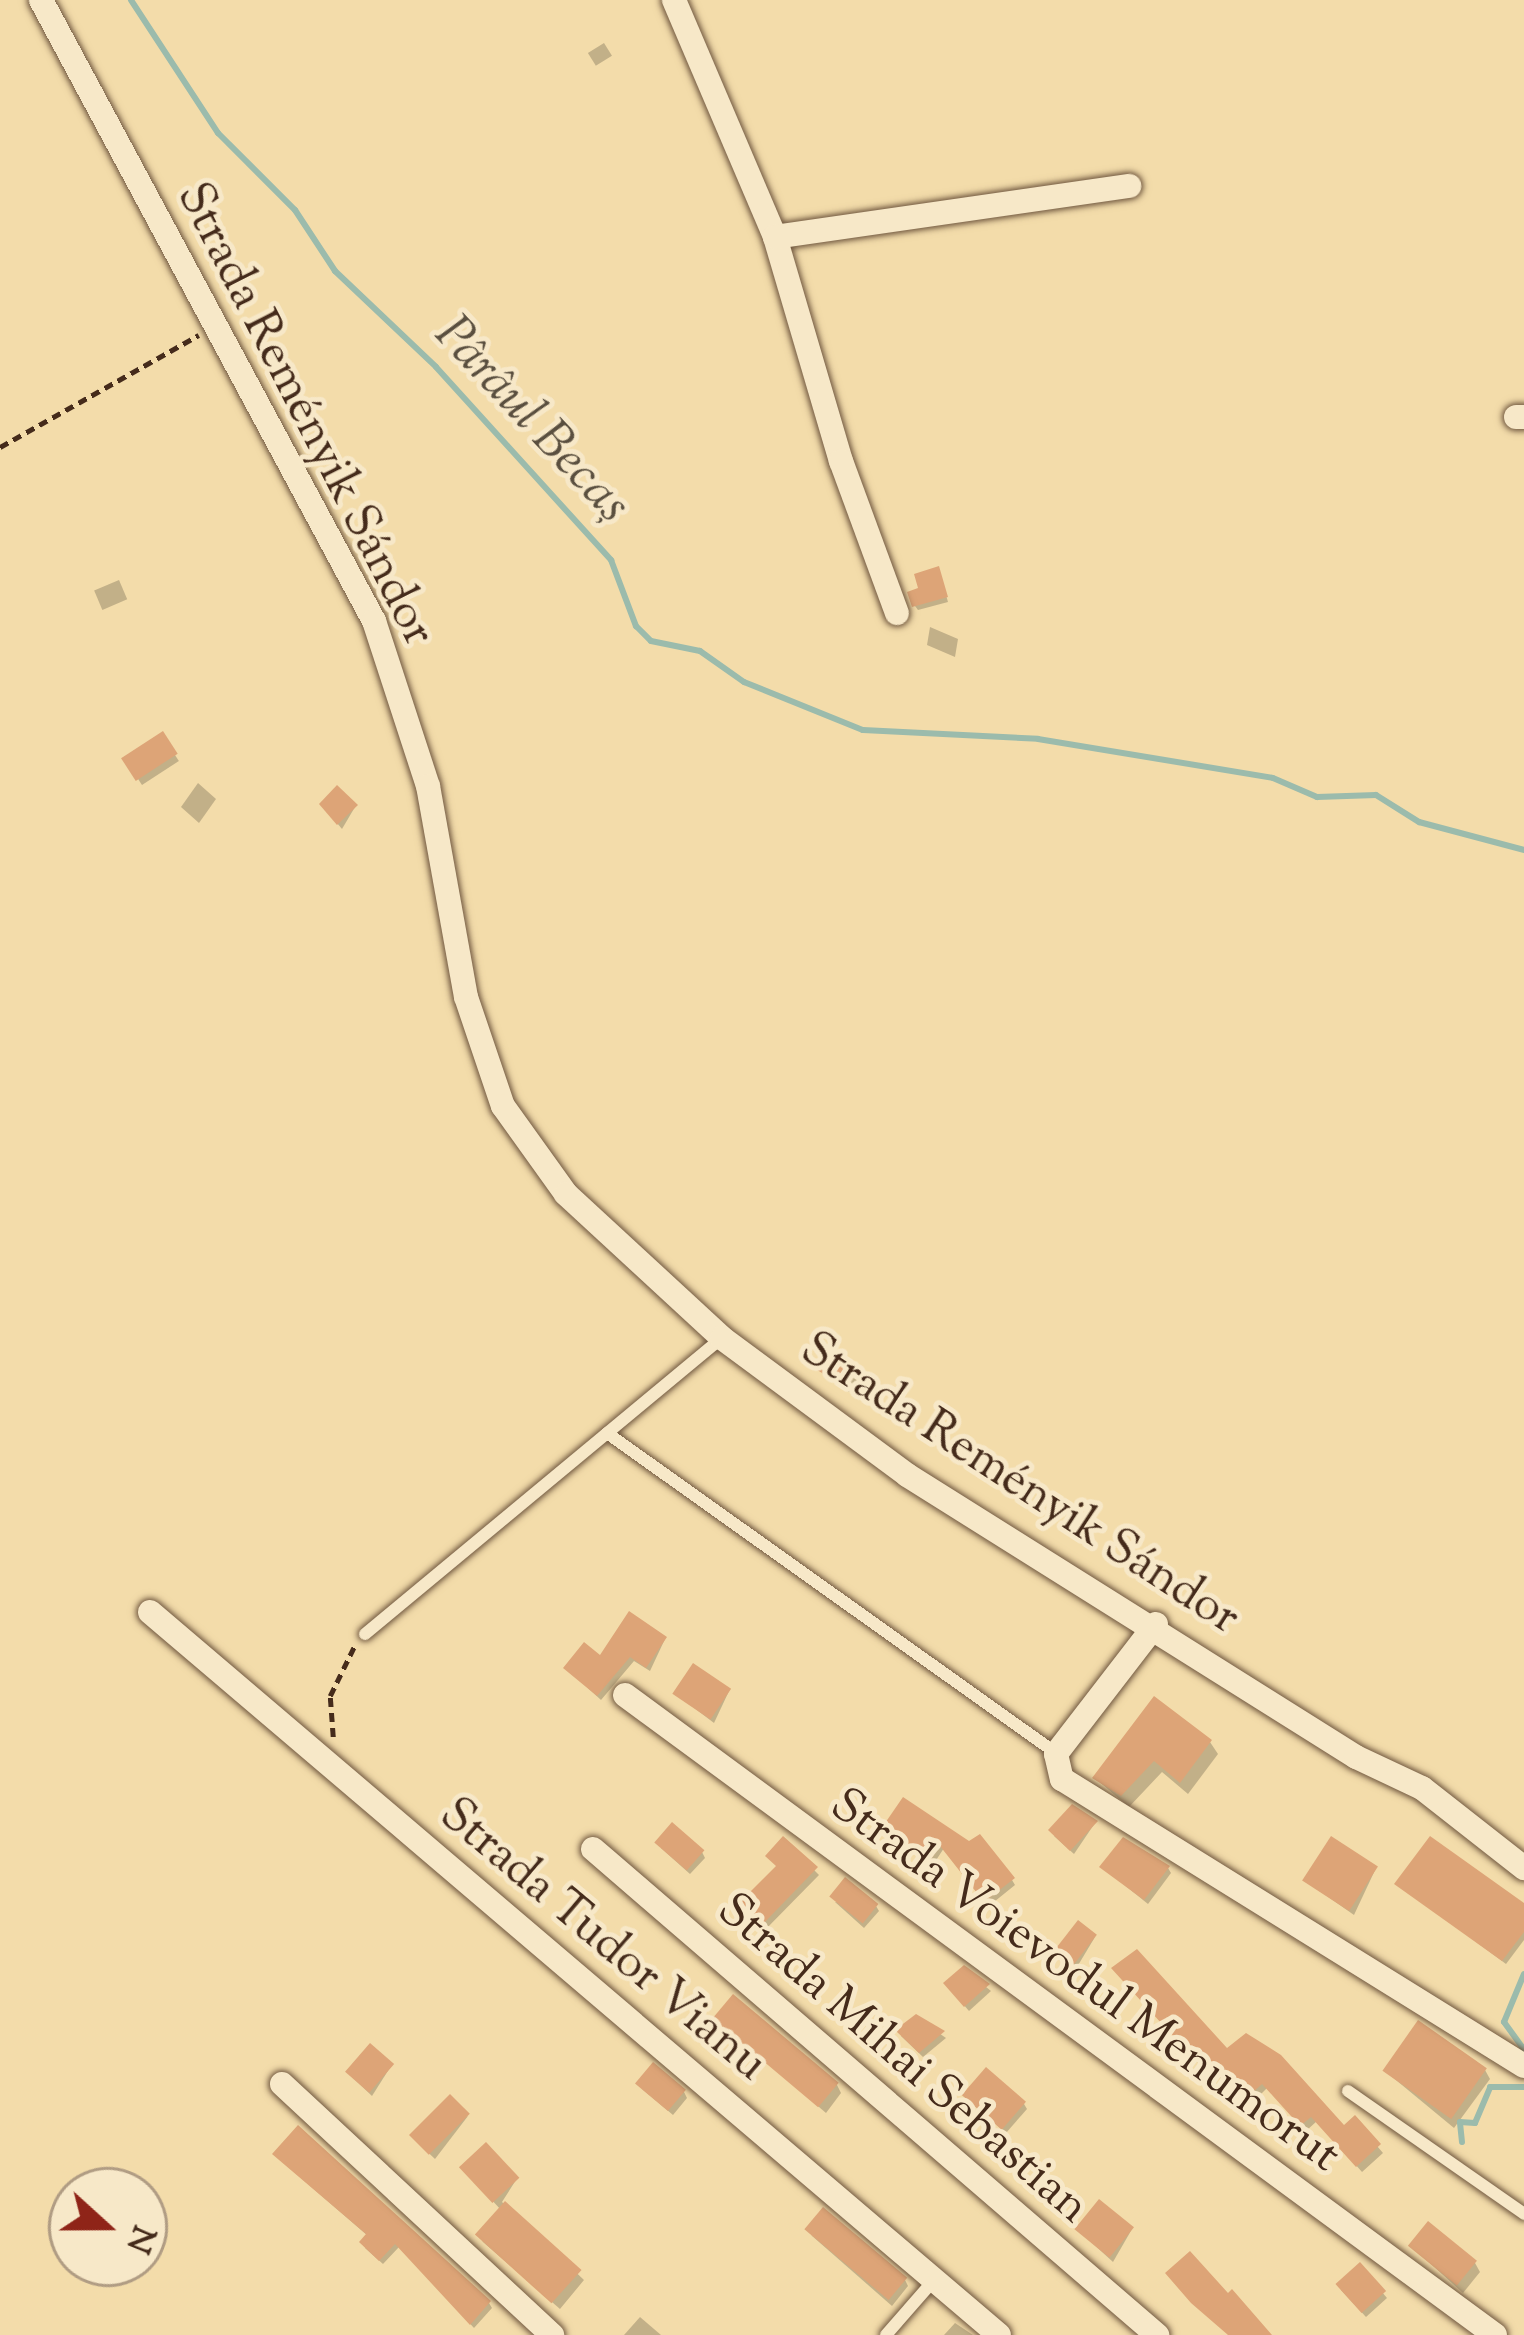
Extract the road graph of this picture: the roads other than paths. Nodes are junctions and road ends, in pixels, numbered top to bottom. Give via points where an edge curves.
1 (41, 0) edge
2 (674, 0) edge
3 (1129, 186) dead end
4 (775, 237) junction
5 (897, 613) dead end
6 (722, 1338) junction
7 (607, 1433) junction
8 (150, 1612) dead end
9 (1156, 1624) junction
10 (365, 1634) road end
11 (625, 1695) dead end
12 (1056, 1754) junction
13 (593, 1849) dead end
14 (1524, 1868) edge
15 (1524, 2066) edge
16 (282, 2084) dead end
17 (1348, 2091) dead end
18 (1524, 2214) edge
19 (934, 2280) junction
20 (552, 2335) edge
21 (886, 2335) edge
22 (999, 2335) edge
23 (1157, 2335) edge
24 (1495, 2335) edge

1 - 6 street, Strada Reményik Sándor via 374,621 428,786 466,997 503,1106 566,1194
2 - 4 street
3 - 4 street
4 - 5 street via 841,461
6 - 7 lane
6 - 9 street, Strada Reményik Sándor via 908,1475
7 - 10 lane
7 - 12 lane
8 - 19 street, Strada Tudor Vianu
9 - 12 street
9 - 14 street, Strada Reményik Sándor via 1356,1757 1422,1788
11 - 24 street, Strada Voievodul Menumorut
12 - 15 street via 1062,1779
13 - 23 street, Strada Mihai Sebastian
16 - 20 street
17 - 18 lane
19 - 21 lane
19 - 22 street, Strada Tudor Vianu

